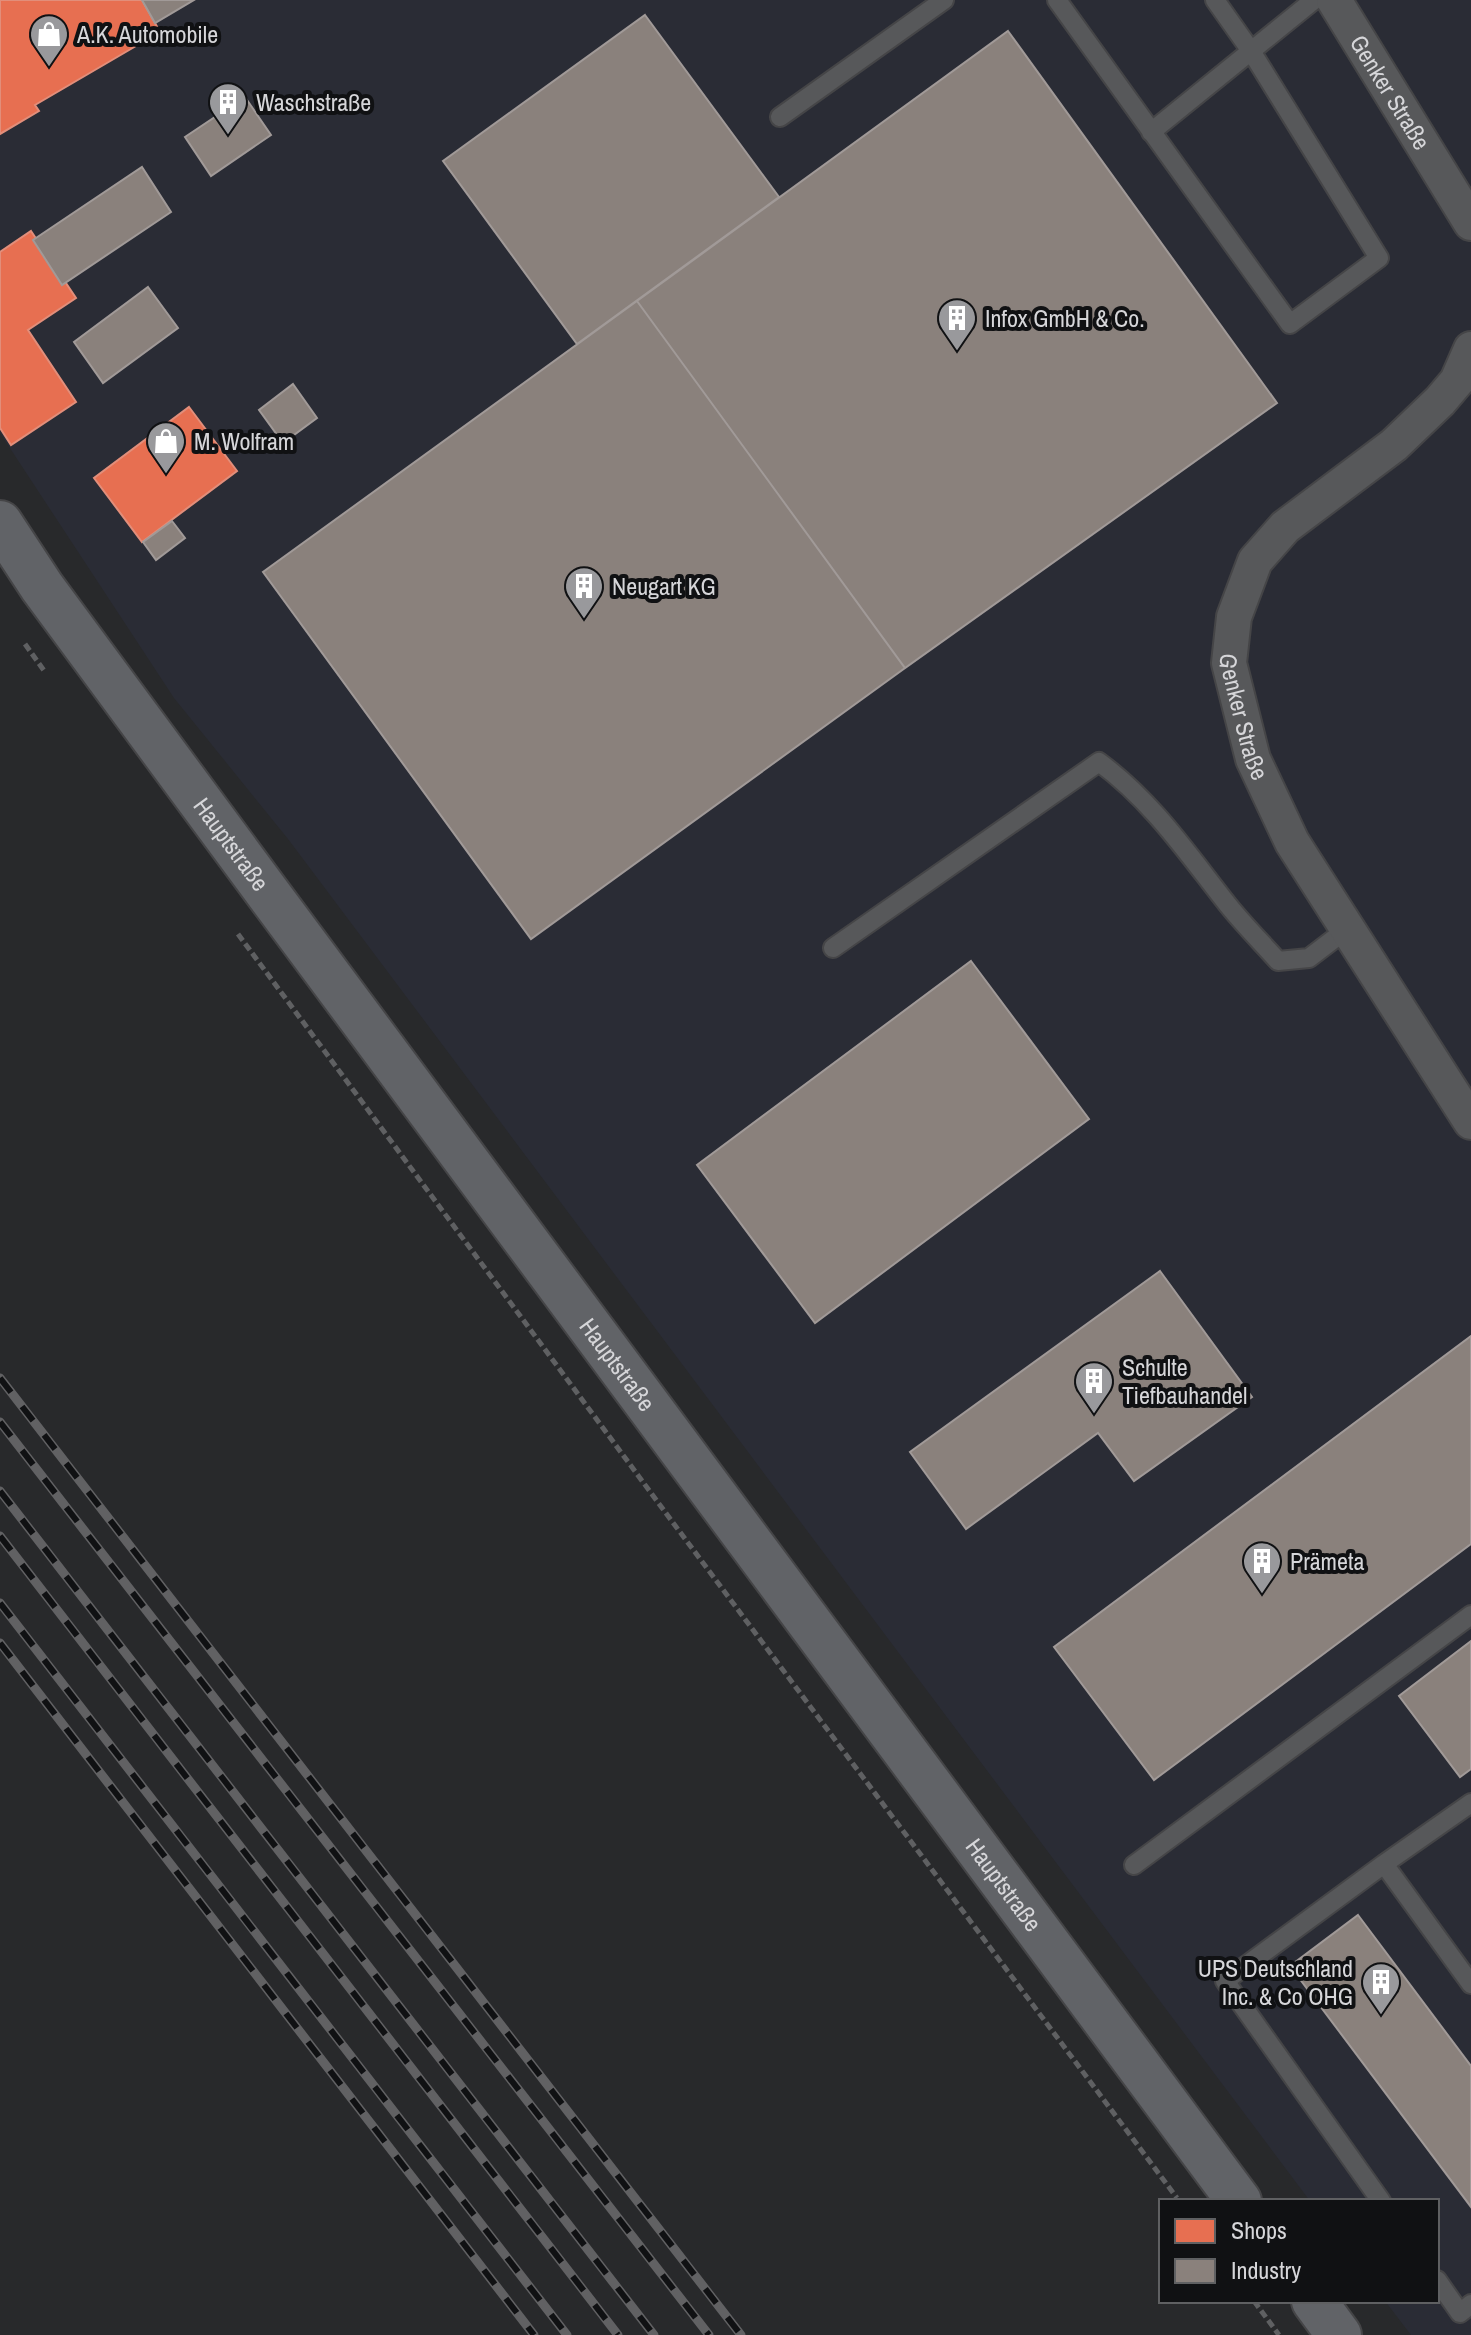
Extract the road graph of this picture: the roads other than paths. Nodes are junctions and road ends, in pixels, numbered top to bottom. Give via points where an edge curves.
1 (944, 0) edge
2 (1056, 0) edge
3 (1215, 0) edge
4 (1314, 0) edge
5 (1334, 0) edge
6 (1251, 51) junction
7 (780, 117) dead end
8 (1151, 132) junction
9 (1470, 220) edge
10 (1471, 349) edge
11 (0, 523) edge
12 (1347, 929) junction
13 (833, 948) dead end
14 (1471, 1122) edge
15 (1471, 1615) edge
16 (1471, 1803) edge
17 (1384, 1864) junction
18 (1134, 1865) dead end
19 (1471, 1984) edge
20 (1238, 2199) edge
21 (1380, 2199) edge
22 (1439, 2283) edge
23 (1315, 2303) edge
24 (1471, 2304) edge
25 (1339, 2335) edge

1 - 7 lane
2 - 8 lane
3 - 6 lane
4 - 6 lane
5 - 9 street, Genker Straße
6 - 8 lane
6 - 8 lane via 1379,258 1290,324
10 - 12 street, Genker Straße via 1457,381 1440,401 1394,445 1285,527 1255,561 1234,617 1229,663 1253,759 1292,842
11 - 20 main road, Hauptstraße via 283,914
12 - 13 lane via 1309,958 1278,961 1150,805 1099,762
12 - 14 street, Genker Straße
15 - 18 lane
16 - 17 lane
17 - 19 lane
17 - 21 lane via 1225,1981
22 - 24 lane via 1460,2313
23 - 25 main road

